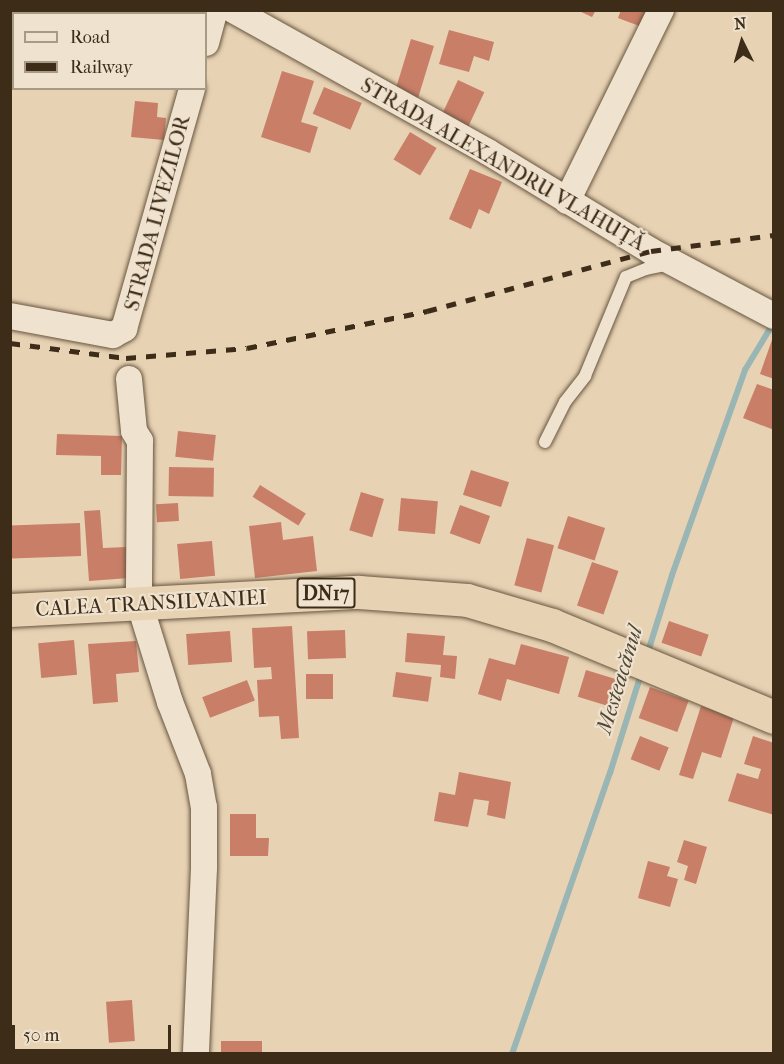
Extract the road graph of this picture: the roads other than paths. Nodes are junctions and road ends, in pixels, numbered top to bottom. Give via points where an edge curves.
1 (215, 10) edge
2 (233, 10) edge
3 (661, 10) edge
4 (207, 39) edge
5 (191, 90) edge
6 (567, 201) junction
7 (672, 263) junction
8 (768, 313) edge
9 (10, 316) edge
10 (129, 379) dead end
11 (545, 442) dead end
12 (139, 602) junction
13 (10, 610) edge
14 (774, 717) edge
15 (196, 1053) edge

1 - 4 street
2 - 6 street, STRADA ALEXANDRU VLAHUȚĂ via 488,152
3 - 6 street
5 - 9 street, STRADA LIVEZILOR via 124,329 113,335
6 - 7 street, STRADA ALEXANDRU VLAHUȚĂ
7 - 8 street, STRADA ALEXANDRU VLAHUȚĂ
7 - 11 lane via 626,277 585,376 565,402
10 - 12 street via 134,431 140,441
12 - 13 highway, CALEA TRANSILVANIEI / DN17
12 - 14 highway, CALEA TRANSILVANIEI / DN17 via 359,592 467,600 552,625
12 - 15 street via 170,702 198,774 204,807

